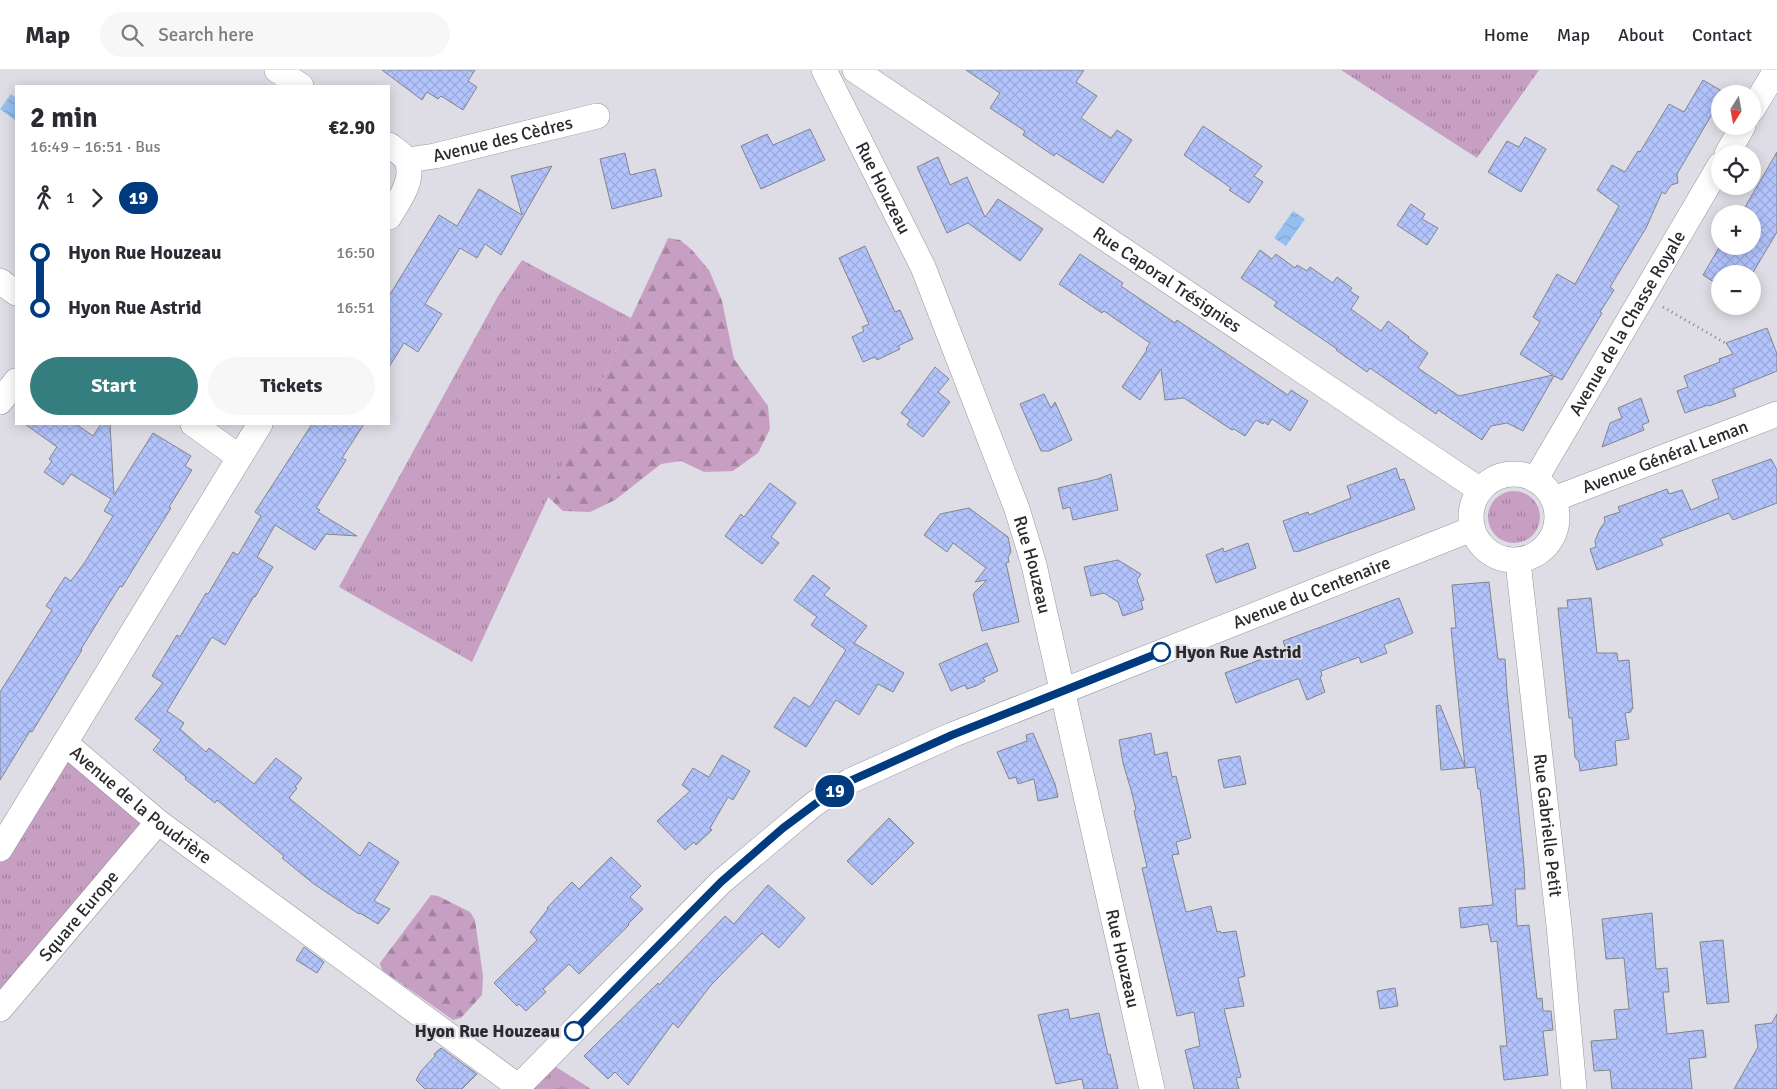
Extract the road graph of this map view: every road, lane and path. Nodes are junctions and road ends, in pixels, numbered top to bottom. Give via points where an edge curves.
1 (277, 70) edge
2 (824, 70) edge
3 (855, 70) edge
4 (1776, 70) edge
5 (300, 85) edge
6 (1761, 95) edge
7 (597, 116) dead end
8 (398, 152) edge
9 (1711, 180) edge
10 (390, 215) edge
11 (0, 280) edge
12 (15, 292) edge
13 (1643, 295) junction
14 (1727, 344) dead end
15 (15, 382) edge
16 (0, 402) edge
17 (1777, 414) edge
18 (193, 425) edge
19 (259, 425) edge
20 (239, 457) junction
21 (1535, 480) junction
22 (1480, 490) junction
23 (1554, 500) junction
24 (1472, 529) junction
25 (1518, 562) junction
26 (1061, 692) junction
27 (65, 743) junction
28 (158, 822) junction
29 (0, 849) edge
30 (0, 1009) edge
31 (518, 1088) edge
32 (1152, 1089) edge
33 (1574, 1089) edge

1 - 5 street
2 - 26 street, Rue Houzeau via 923,268 1017,509 1034,564
3 - 22 street, Rue Caporal Trésignies
4 - 6 street
7 - 8 street, Avenue des Cèdres via 435,156
8 - 10 street via 409,171 407,184
9 - 13 street, Avenue de la Chasse Royale
11 - 12 street
13 - 14 path
13 - 21 street, Avenue de la Chasse Royale
15 - 16 street
17 - 23 street, Avenue Général Leman
18 - 20 street
19 - 20 street, Avenue de la Poudrière
20 - 27 street, Avenue de la Poudrière
21 - 22 street via 1508,474 1492,480
21 - 23 street
22 - 24 street via 1470,514
23 - 25 street via 1557,517 1549,542 1530,558
24 - 25 street via 1480,545 1489,553
24 - 26 street, Avenue du Centenaire
25 - 33 street, Rue Gabrielle Petit
26 - 31 street, Avenue du Centenaire via 952,735 850,781 814,804 721,882
26 - 32 street, Rue Houzeau
27 - 28 street, Avenue de la Poudrière
27 - 29 street
28 - 30 street, Square Europe
28 - 31 street, Avenue de la Poudrière

